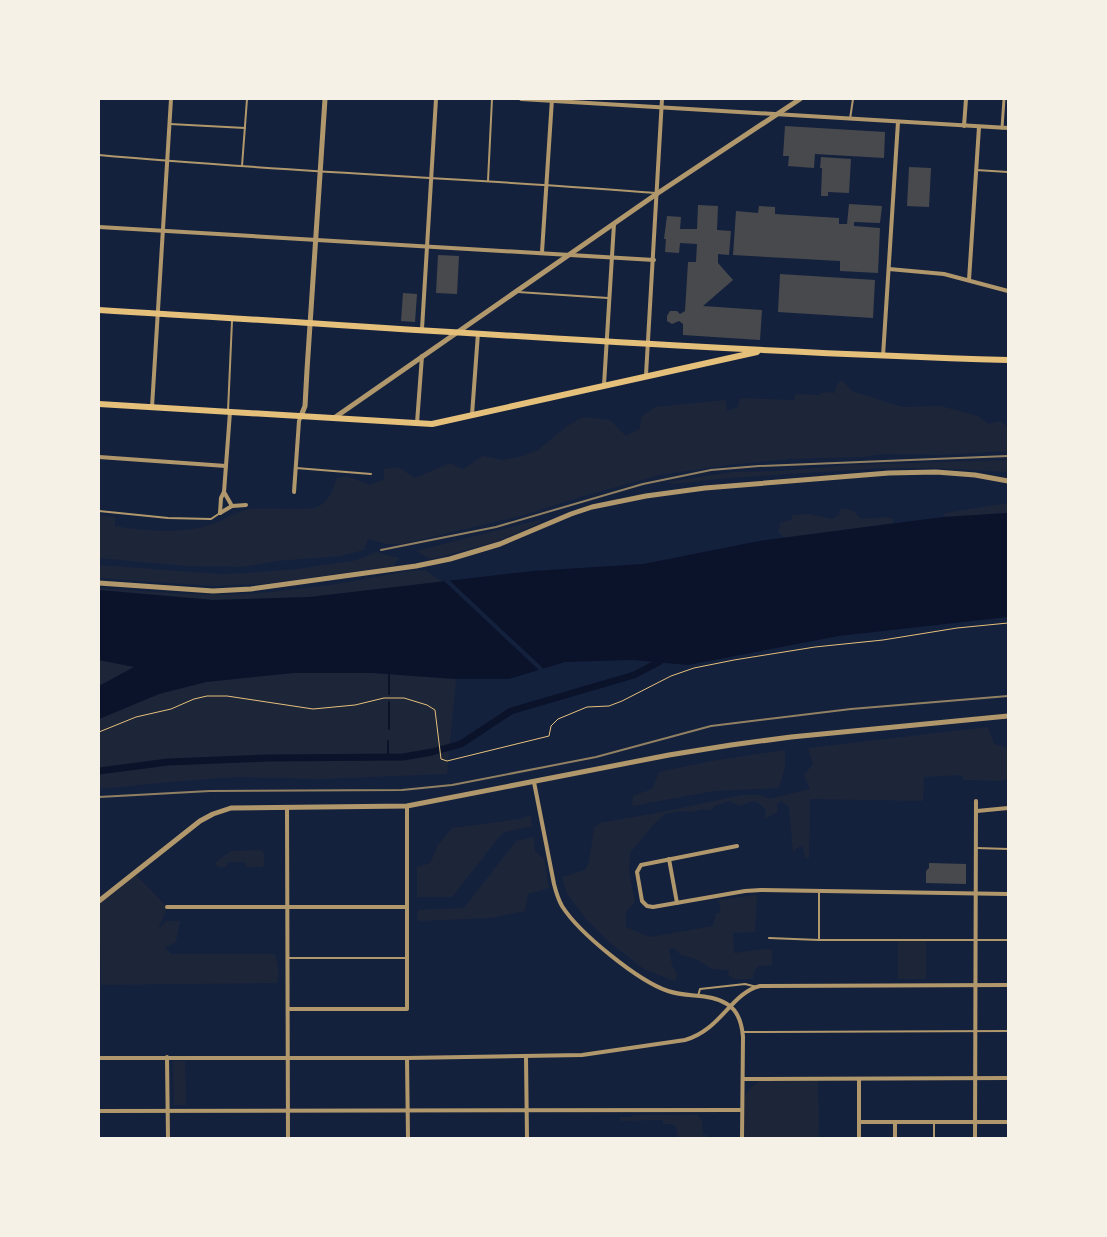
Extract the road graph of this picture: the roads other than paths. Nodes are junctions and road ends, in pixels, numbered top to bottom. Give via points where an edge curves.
1 (170, 99) edge
2 (247, 99) edge
3 (325, 99) edge
4 (436, 99) edge
5 (492, 99) edge
6 (521, 99) edge
7 (662, 99) edge
8 (853, 99) edge
9 (966, 99) edge
10 (1004, 99) edge
11 (552, 100) edge
12 (797, 100) edge
13 (662, 107) junction
14 (776, 114) junction
15 (850, 119) junction
16 (898, 122) junction
17 (169, 124) junction
18 (964, 126) junction
19 (979, 126) junction
20 (245, 128) junction
21 (1002, 128) junction
22 (1008, 128) edge
23 (99, 155) edge
24 (167, 161) junction
25 (242, 167) junction
26 (976, 170) junction
27 (321, 171) junction
28 (1008, 172) edge
29 (432, 179) junction
30 (488, 182) junction
31 (546, 184) junction
32 (658, 193) junction
33 (614, 224) junction
34 (99, 227) edge
35 (162, 231) junction
36 (316, 240) junction
37 (428, 246) junction
38 (542, 252) junction
39 (569, 255) junction
40 (612, 257) junction
41 (654, 260) junction
42 (889, 269) junction
43 (969, 280) junction
44 (1008, 291) edge
45 (514, 292) junction
46 (610, 299) junction
47 (99, 310) edge
48 (157, 314) junction
49 (232, 318) junction
50 (310, 323) junction
51 (422, 329) junction
52 (456, 331) junction
53 (478, 333) junction
54 (608, 341) junction
55 (648, 343) junction
56 (715, 347) junction
57 (766, 350) junction
58 (422, 356) junction
59 (883, 356) junction
60 (1008, 360) edge
61 (713, 361) junction
62 (646, 376) junction
63 (604, 385) junction
64 (99, 404) edge
65 (152, 407) junction
66 (229, 412) junction
67 (472, 415) junction
68 (301, 416) junction
69 (334, 418) junction
70 (417, 424) junction
71 (99, 457) edge
72 (226, 466) junction
73 (296, 468) junction
74 (371, 474) dead end
75 (1008, 481) edge
76 (224, 492) junction
77 (294, 492) dead end
78 (246, 505) dead end
79 (232, 506) junction
80 (99, 511) edge
81 (220, 513) junction
82 (99, 583) edge
83 (1008, 716) edge
84 (534, 782) junction
85 (976, 801) dead end
86 (407, 806) junction
87 (287, 807) junction
88 (1008, 808) edge
89 (977, 811) junction
90 (737, 846) dead end
91 (977, 848) junction
92 (1008, 849) edge
93 (669, 860) junction
94 (819, 890) junction
95 (977, 893) junction
96 (1008, 894) edge
97 (99, 901) edge
98 (677, 903) junction
99 (167, 907) dead end
100 (407, 907) junction
101 (288, 908) junction
102 (769, 938) dead end
103 (976, 939) junction
104 (819, 940) junction
105 (1008, 940) edge
106 (288, 958) junction
107 (407, 958) junction
108 (976, 984) junction
109 (1008, 985) edge
110 (757, 986) junction
111 (698, 996) junction
112 (732, 1007) junction
113 (288, 1009) junction
114 (976, 1031) junction
115 (1008, 1031) edge
116 (743, 1032) junction
117 (167, 1057) junction
118 (526, 1057) junction
119 (99, 1058) edge
120 (288, 1058) junction
121 (407, 1058) junction
122 (976, 1077) junction
123 (859, 1078) junction
124 (1008, 1078) edge
125 (743, 1079) junction
126 (742, 1110) junction
127 (99, 1111) edge
128 (168, 1111) junction
129 (288, 1111) junction
130 (408, 1111) junction
131 (527, 1111) junction
132 (975, 1121) junction
133 (859, 1122) junction
134 (895, 1122) junction
135 (934, 1122) junction
136 (1008, 1122) edge
137 (168, 1138) edge
138 (288, 1138) edge
139 (408, 1138) edge
140 (527, 1138) edge
141 (742, 1138) edge
142 (859, 1138) edge
143 (895, 1138) edge
144 (934, 1138) edge
145 (975, 1138) edge

1 - 17 street
2 - 20 lane
3 - 27 street
4 - 29 street
5 - 30 lane
6 - 11 street
7 - 13 street
8 - 15 lane
9 - 18 street
10 - 21 street
11 - 13 street
11 - 31 street
12 - 14 street
13 - 14 street
13 - 32 street
14 - 15 street
14 - 32 street
15 - 16 street
16 - 18 street
16 - 42 street
17 - 20 lane
17 - 24 street
18 - 19 street
19 - 21 street
19 - 26 street
20 - 25 lane
21 - 22 street
23 - 24 lane
24 - 25 lane
24 - 35 street
25 - 27 lane
26 - 28 lane
26 - 43 street
27 - 29 lane
27 - 36 street
29 - 30 lane
29 - 37 street
30 - 31 lane
31 - 32 lane
31 - 38 street
32 - 33 street
32 - 41 street
33 - 39 street
33 - 40 street
34 - 35 street
35 - 36 street
35 - 48 street
36 - 37 street
36 - 50 street
37 - 38 street
37 - 51 street
38 - 39 street
39 - 40 street
39 - 45 street
40 - 41 street
40 - 46 street
41 - 55 street
42 - 43 street
42 - 59 street
43 - 44 street
45 - 46 lane
45 - 52 street
46 - 54 street
47 - 48 main road
48 - 49 main road
48 - 65 street
49 - 50 main road
49 - 66 lane
50 - 51 main road
50 - 68 street
51 - 52 main road
52 - 53 main road
52 - 58 street
53 - 54 main road
53 - 67 street
54 - 55 main road
54 - 63 street
55 - 56 main road
55 - 62 street
56 - 57 main road
56 - 61 main road
57 - 59 main road
57 - 61 main road
58 - 69 street
58 - 70 street
59 - 60 main road
61 - 62 main road
62 - 63 main road
63 - 67 main road
64 - 65 main road
65 - 66 main road
66 - 68 main road
66 - 72 street
67 - 70 main road
68 - 69 main road
68 - 73 street
69 - 70 main road
71 - 72 street
72 - 76 street
73 - 74 lane
73 - 77 street
75 - 82 street via 936,472 889,473 705,488 592,507 500,544 416,566 251,589 213,591
76 - 79 street
76 - 81 street
78 - 79 street
79 - 81 street
80 - 81 lane via 202,519 211,519
83 - 84 street via 744,743
84 - 86 street
84 - 111 street via 553,881 563,907 602,947 647,981 675,993
85 - 89 street
86 - 87 street
86 - 100 street
87 - 97 street via 236,808 208,816
87 - 101 street
88 - 89 street
89 - 91 street
90 - 93 street
91 - 92 lane
91 - 95 street
93 - 98 street
93 - 98 street via 638,868 640,891 645,905
94 - 95 street
94 - 98 street via 750,890
94 - 104 lane
95 - 96 street
95 - 103 street
99 - 101 street
100 - 101 street
100 - 107 street
101 - 106 street
102 - 104 lane
103 - 104 lane
103 - 105 lane
103 - 108 street
106 - 107 lane
106 - 113 street
107 - 113 street via 407,1009
108 - 109 street
108 - 110 street
108 - 114 street
110 - 111 lane via 745,984 700,989
110 - 112 street
111 - 112 street via 716,998
112 - 116 street
112 - 118 street via 709,1029 686,1040 593,1054
113 - 120 street
114 - 115 lane
114 - 116 lane
114 - 122 street
116 - 125 street
117 - 119 street
117 - 120 street
117 - 128 street
118 - 121 street
118 - 131 street
120 - 121 street
120 - 129 street
121 - 130 street
122 - 123 street
122 - 124 street
122 - 132 street
123 - 125 street
123 - 133 street
125 - 126 street
126 - 131 street
126 - 141 street
127 - 128 street
128 - 129 street
128 - 137 street
129 - 130 street
129 - 138 street
130 - 131 street
130 - 139 street
131 - 140 street
132 - 135 street
132 - 136 street
132 - 145 street
133 - 134 street
133 - 142 street
134 - 135 street
134 - 143 street
135 - 144 lane

